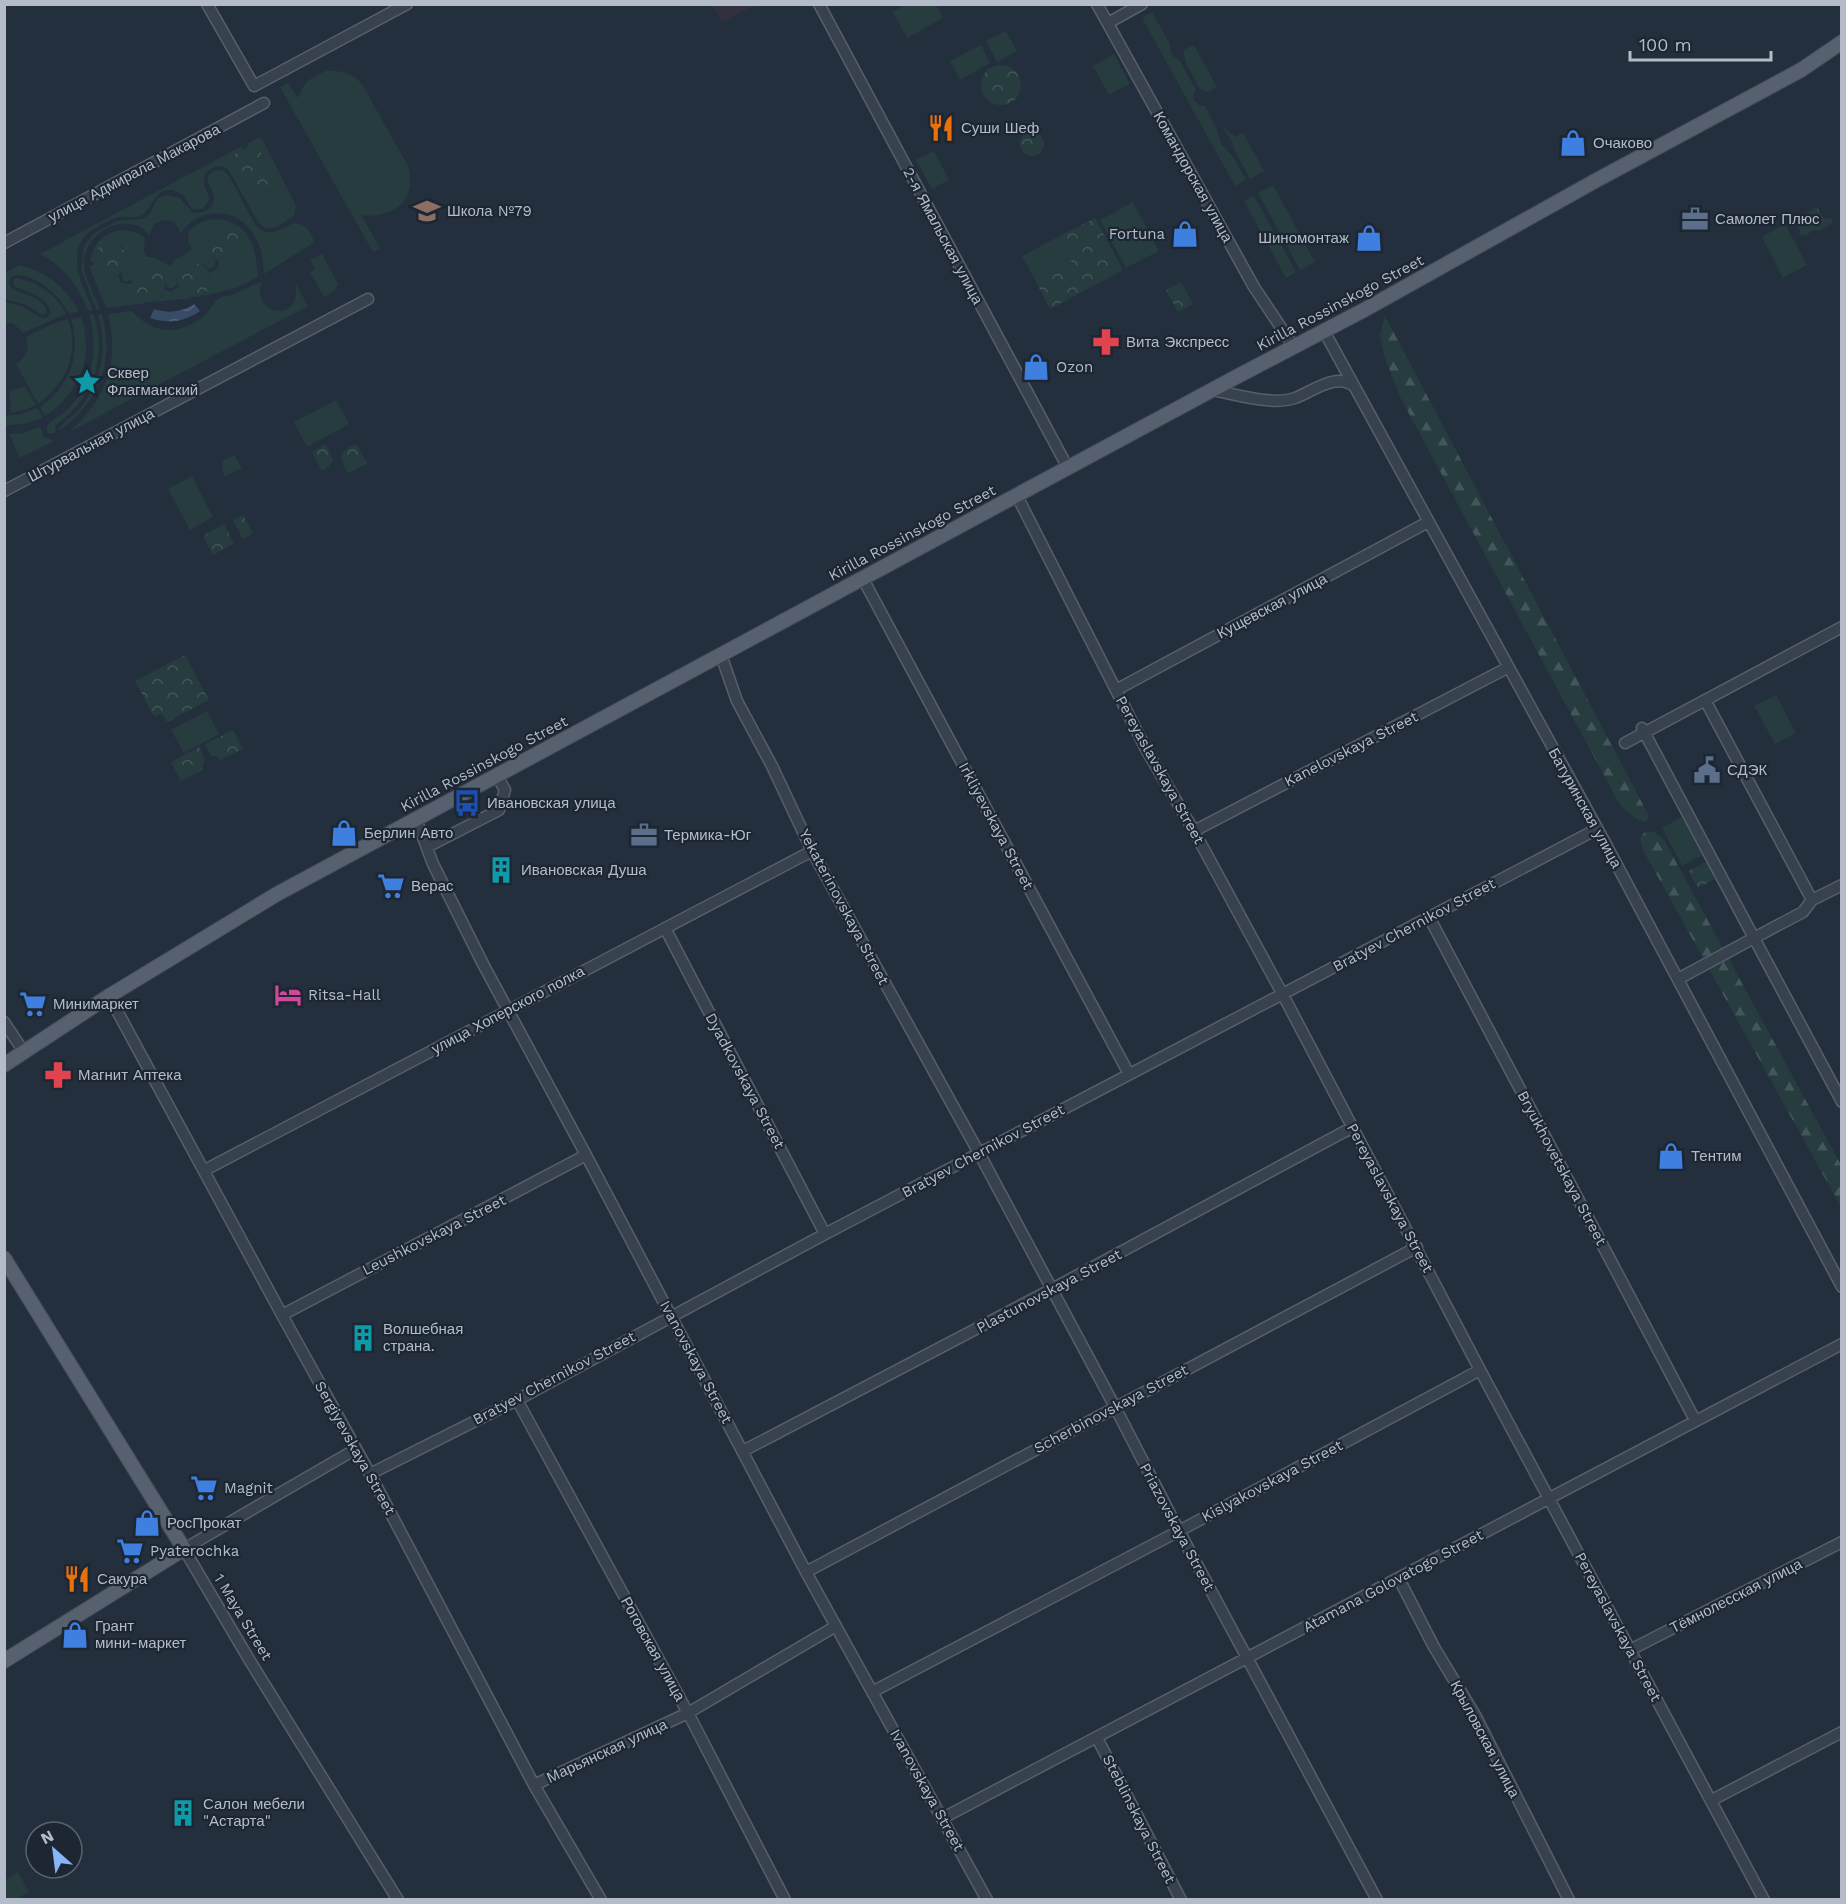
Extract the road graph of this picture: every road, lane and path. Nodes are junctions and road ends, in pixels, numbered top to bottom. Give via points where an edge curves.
1 (207, 4) edge
2 (407, 4) edge
3 (819, 4) edge
4 (1097, 4) edge
5 (1142, 4) edge
6 (1108, 23) junction
7 (1842, 42) edge
8 (264, 103) dead end
9 (4, 243) edge
10 (368, 299) dead end
11 (1324, 331) junction
12 (1294, 347) junction
13 (1355, 387) junction
14 (1212, 390) junction
15 (1068, 468) junction
16 (4, 491) edge
17 (1017, 496) junction
18 (1428, 522) junction
19 (863, 579) junction
20 (1842, 627) edge
21 (721, 655) junction
22 (1508, 668) junction
23 (1116, 690) junction
24 (1705, 700) junction
25 (1643, 730) junction
26 (1625, 743) dead end
27 (496, 776) junction
28 (416, 819) junction
29 (1597, 829) junction
30 (1194, 831) junction
31 (427, 847) junction
32 (812, 851) junction
33 (1842, 885) edge
34 (1812, 900) junction
35 (1429, 917) junction
36 (665, 928) junction
37 (1754, 938) junction
38 (1678, 979) junction
39 (1283, 995) junction
40 (110, 996) junction
41 (509, 1010) junction
42 (4, 1022) edge
43 (24, 1052) junction
44 (4, 1065) edge
45 (1129, 1074) junction
46 (1842, 1102) edge
47 (1353, 1127) junction
48 (979, 1153) junction
49 (586, 1155) junction
50 (205, 1170) junction
51 (825, 1234) junction
52 (1417, 1247) junction
53 (4, 1258) edge
54 (1842, 1287) edge
55 (1052, 1289) junction
56 (282, 1315) junction
57 (670, 1316) junction
58 (1842, 1344) edge
59 (1480, 1370) junction
60 (517, 1400) junction
61 (1115, 1407) junction
62 (1695, 1420) junction
63 (356, 1449) junction
64 (743, 1451) junction
65 (370, 1474) junction
66 (1548, 1497) junction
67 (1179, 1531) junction
68 (1842, 1542) edge
69 (182, 1546) junction
70 (806, 1572) junction
71 (1399, 1579) junction
72 (836, 1626) junction
73 (1630, 1650) junction
74 (1247, 1658) junction
75 (4, 1660) edge
76 (872, 1692) junction
77 (688, 1713) junction
78 (1842, 1732) edge
79 (1097, 1738) junction
80 (534, 1785) junction
81 (1712, 1800) junction
82 (943, 1818) junction
83 (398, 1899) edge
84 (601, 1899) edge
85 (786, 1899) edge
86 (987, 1899) edge
87 (1181, 1899) edge
88 (1377, 1899) edge
89 (1569, 1899) edge
90 (1764, 1899) edge

1 - 2 street via 254,86
3 - 15 street, 2-я Ямальская улица
4 - 6 street, Командорская улица
5 - 6 street
6 - 12 street, Командорская улица via 1254,287
7 - 11 main road, Kirilla Rossinskogo Street via 1802,70
8 - 9 street, улица Адмирала Макарова
10 - 16 street, Штурвальная улица
11 - 12 main road, Kirilla Rossinskogo Street
11 - 13 street, Батуринская улица
12 - 14 main road, Kirilla Rossinskogo Street
13 - 14 street via 1341,381 1283,401
13 - 18 street, Батуринская улица
14 - 15 main road, Kirilla Rossinskogo Street
15 - 17 main road, Kirilla Rossinskogo Street
17 - 19 main road, Kirilla Rossinskogo Street
17 - 23 street, Pereyaslavskaya Street
18 - 22 street, Батуринская улица
18 - 23 street, Кущевская улица
19 - 21 main road, Kirilla Rossinskogo Street
19 - 45 street, Irkliyevskaya Street
20 - 24 street
21 - 27 main road, Kirilla Rossinskogo Street
21 - 32 street, Yekaterinovskaya Street via 737,701
22 - 29 street, Батуринская улица
22 - 30 street, Kanelovskaya Street
23 - 30 street, Pereyaslavskaya Street
24 - 25 street
24 - 34 street
25 - 26 street
25 - 37 street
27 - 28 main road, Kirilla Rossinskogo Street
27 - 31 street via 505,790 499,810
28 - 31 street, Ivanovskaya Street
28 - 40 main road, Kirilla Rossinskogo Street via 247,911
29 - 35 street, Bratyev Chernikov Street
29 - 38 street, Батуринская улица
30 - 39 street, Pereyaslavskaya Street
31 - 41 street, Ivanovskaya Street
32 - 36 street, улица Хоперского полка
32 - 48 street, Yekaterinovskaya Street
33 - 34 street
34 - 37 street via 1803,912
35 - 39 street, Bratyev Chernikov Street
35 - 62 street, Bryukhovetskaya Street
36 - 41 street, улица Хоперского полка
36 - 51 street, Dyadkovskaya Street
37 - 38 street
37 - 46 street
38 - 54 street, Батуринская улица
39 - 45 street, Bratyev Chernikov Street
39 - 47 street, Pereyaslavskaya Street
40 - 43 main road, Kirilla Rossinskogo Street
40 - 50 street, Sergiyevskaya Street
41 - 49 street, Ivanovskaya Street
41 - 50 street, улица Хоперского полка
42 - 43 street
43 - 44 main road, Kirilla Rossinskogo Street
45 - 48 street, Bratyev Chernikov Street
47 - 52 street, Pereyaslavskaya Street
47 - 55 street, Plastunovskaya Street
48 - 51 street, Bratyev Chernikov Street
48 - 55 street, Priazovskaya Street
49 - 56 street, Leushkovskaya Street
49 - 57 street, Ivanovskaya Street
50 - 56 street, Sergiyevskaya Street
51 - 57 street, Bratyev Chernikov Street
52 - 59 street, Pereyaslavskaya Street
52 - 61 street, Scherbinovskaya Street
53 - 69 main road, 1 Maya Street
55 - 61 street, Priazovskaya Street
55 - 64 street, Plastunovskaya Street
56 - 63 street, Sergiyevskaya Street
57 - 60 street, Bratyev Chernikov Street
57 - 64 street, Ivanovskaya Street
58 - 62 street, Atamana Golovatogo Street
59 - 66 street, Pereyaslavskaya Street
59 - 67 street, Kislyakovskaya Street
60 - 65 street, Bratyev Chernikov Street
60 - 77 street, Роговская улица
61 - 67 street, Priazovskaya Street
61 - 70 street, Scherbinovskaya Street
62 - 66 street, Atamana Golovatogo Street
63 - 65 street, Sergiyevskaya Street
63 - 69 street
64 - 70 street, Ivanovskaya Street
65 - 80 street, Sergiyevskaya Street
66 - 71 street, Atamana Golovatogo Street
66 - 73 street, Pereyaslavskaya Street
67 - 74 street, Priazovskaya Street
67 - 76 street, Kislyakovskaya Street
68 - 73 street, Тёмнолесская улица
69 - 75 main road
69 - 83 street, 1 Maya Street
70 - 72 street, Ivanovskaya Street
71 - 74 street, Atamana Golovatogo Street
71 - 89 street, Крыловская улица via 1475,1715
72 - 76 street, Ivanovskaya Street
72 - 77 street, Марьянская улица
73 - 81 street, Pereyaslavskaya Street
74 - 79 street, Atamana Golovatogo Street
74 - 88 street, Priazovskaya Street
76 - 82 street, Ivanovskaya Street
77 - 80 street, Марьянская улица
77 - 85 street, Роговская улица
78 - 81 street
79 - 82 street, Atamana Golovatogo Street
79 - 87 street, Steblinskaya Street
80 - 84 street, Sergiyevskaya Street
81 - 90 street, Pereyaslavskaya Street
82 - 86 street, Ivanovskaya Street

